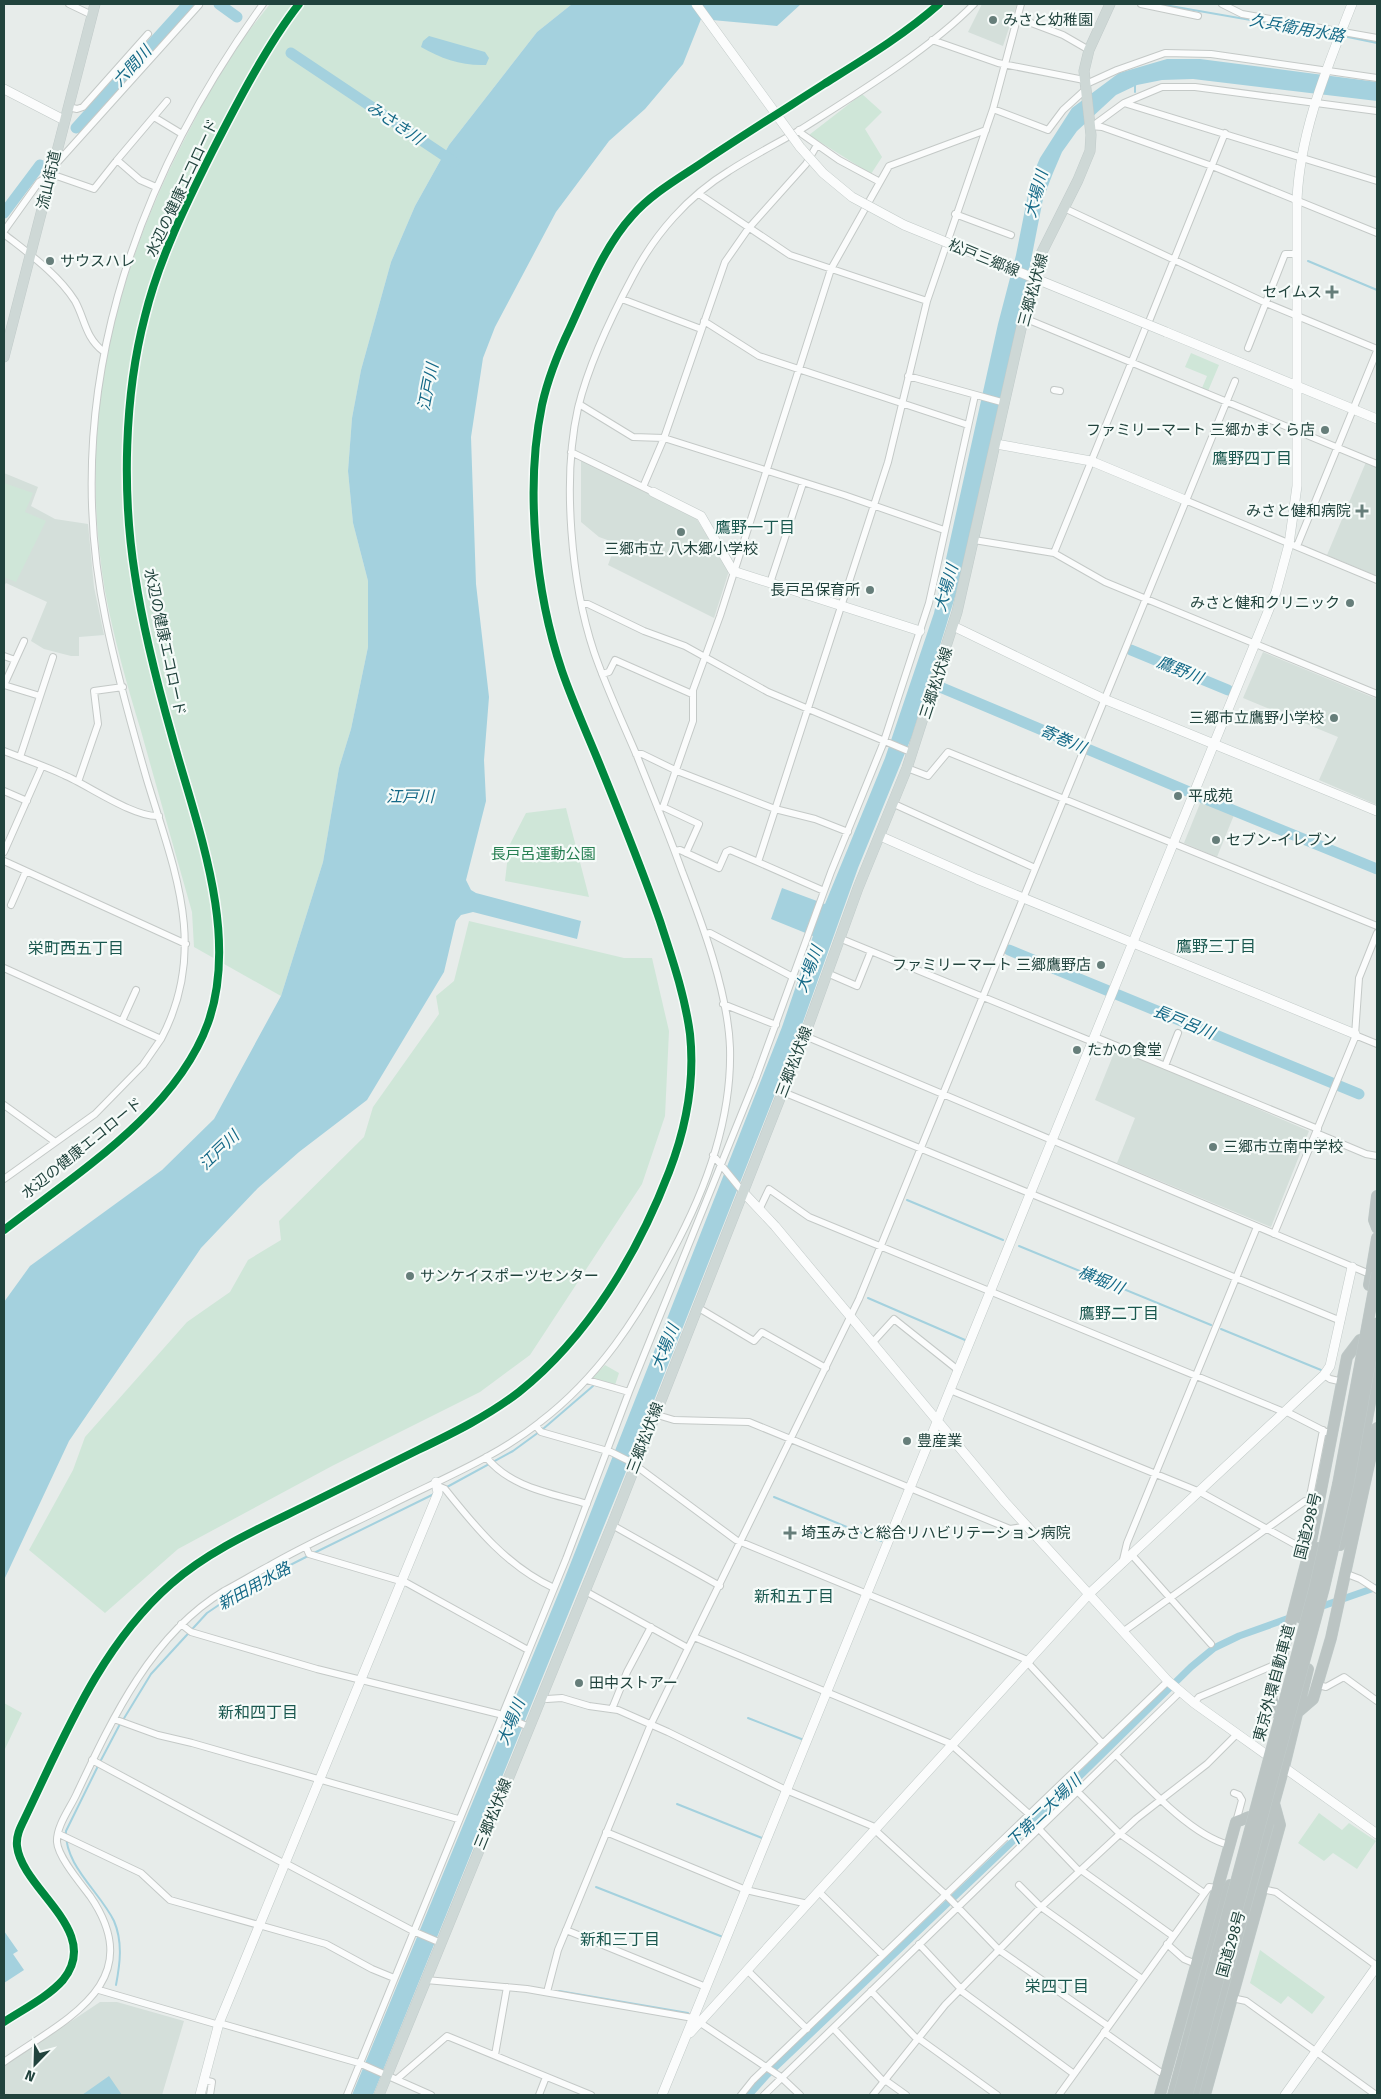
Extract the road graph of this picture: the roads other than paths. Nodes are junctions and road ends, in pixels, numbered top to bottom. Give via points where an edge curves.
1 (69, 4) edge
2 (95, 4) edge
3 (263, 4) edge
4 (696, 4) edge
5 (974, 4) edge
6 (1021, 4) edge
7 (1110, 4) edge
8 (1141, 4) edge
9 (1222, 4) edge
10 (1352, 4) edge
11 (198, 5) dead end
12 (1230, 6) edge
13 (192, 7) edge
14 (92, 15) junction
15 (1198, 16) dead end
16 (1018, 18) junction
17 (1341, 31) junction
18 (148, 34) dead end
19 (1377, 38) edge
20 (932, 40) junction
21 (1089, 50) junction
22 (1006, 65) junction
23 (1326, 73) junction
24 (1377, 78) edge
25 (1084, 87) junction
26 (4, 89) edge
27 (1315, 100) junction
28 (166, 101) dead end
29 (1124, 103) junction
30 (68, 107) junction
31 (993, 109) junction
32 (1377, 111) edge
33 (154, 117) junction
34 (64, 120) junction
35 (1091, 125) junction
36 (799, 130) junction
37 (986, 130) junction
38 (1226, 133) junction
39 (182, 134) junction
40 (817, 145) junction
41 (1301, 157) junction
42 (117, 160) junction
43 (1212, 166) junction
44 (51, 171) junction
45 (1377, 181) edge
46 (880, 182) junction
47 (156, 187) junction
48 (699, 194) junction
49 (1297, 200) junction
50 (1064, 208) junction
51 (955, 214) junction
52 (748, 228) junction
53 (4, 232) edge
54 (1377, 233) edge
55 (1011, 234) dead end
56 (1297, 254) junction
57 (31, 255) junction
58 (1174, 260) junction
59 (831, 269) junction
60 (622, 299) junction
61 (927, 301) junction
62 (1266, 303) junction
63 (1298, 316) junction
64 (1024, 318) junction
65 (1150, 319) dead end
66 (704, 321) junction
67 (701, 329) junction
68 (1145, 330) dead end
69 (1248, 348) dead end
70 (104, 350) junction
71 (1377, 350) edge
72 (4, 357) edge
73 (1131, 363) junction
74 (799, 370) junction
75 (908, 376) junction
76 (1235, 381) dead end
77 (1298, 387) junction
78 (977, 396) junction
79 (1225, 402) junction
80 (902, 403) junction
81 (1002, 403) junction
82 (579, 404) junction
83 (1354, 410) junction
84 (1377, 419) edge
85 (968, 425) junction
86 (1298, 431) junction
87 (664, 438) junction
88 (996, 444) junction
89 (1338, 448) junction
90 (571, 452) junction
91 (1091, 461) junction
92 (1377, 464) edge
93 (767, 470) junction
94 (804, 483) junction
95 (643, 487) junction
96 (653, 492) joint
97 (1185, 500) junction
98 (874, 505) junction
99 (944, 530) junction
100 (974, 540) junction
101 (1293, 545) junction
102 (1054, 553) junction
103 (733, 571) junction
104 (1377, 580) edge
105 (770, 583) junction
106 (1145, 599) junction
107 (582, 604) junction
108 (841, 606) junction
109 (954, 626) junction
110 (920, 631) junction
111 (24, 641) dead end
112 (1256, 644) junction
113 (4, 656) edge
114 (53, 656) dead end
115 (705, 658) junction
116 (14, 660) junction
117 (602, 674) junction
118 (4, 685) edge
119 (122, 687) junction
120 (692, 694) junction
121 (1377, 694) edge
122 (40, 696) junction
123 (1104, 699) junction
124 (808, 710) junction
125 (886, 742) junction
126 (1215, 745) junction
127 (4, 751) edge
128 (910, 752) junction
129 (636, 754) junction
130 (20, 757) junction
131 (42, 766) junction
132 (907, 768) junction
133 (677, 771) junction
134 (78, 782) junction
135 (4, 790) edge
136 (1063, 798) junction
137 (27, 801) junction
138 (894, 804) junction
139 (660, 808) junction
140 (775, 809) junction
141 (1377, 811) edge
142 (159, 816) junction
143 (848, 832) junction
144 (880, 836) junction
145 (1174, 844) junction
146 (675, 851) junction
147 (4, 852) edge
148 (686, 853) junction
149 (4, 861) edge
150 (758, 862) junction
151 (1035, 868) junction
152 (26, 871) junction
153 (824, 891) junction
154 (1022, 898) junction
155 (10, 905) dead end
156 (1377, 926) edge
157 (1377, 933) edge
158 (705, 934) junction
159 (839, 938) junction
160 (1133, 943) junction
161 (186, 944) junction
162 (871, 951) junction
163 (4, 968) edge
164 (827, 974) junction
165 (793, 977) junction
166 (136, 990) dead end
167 (982, 996) junction
168 (723, 1004) junction
169 (122, 1021) junction
170 (776, 1024) junction
171 (1178, 1033) dead end
172 (1356, 1034) junction
173 (805, 1036) junction
174 (161, 1039) junction
175 (1094, 1039) junction
176 (1377, 1044) edge
177 (1165, 1066) junction
178 (783, 1092) junction
179 (943, 1093) junction
180 (4, 1105) edge
181 (1317, 1131) junction
182 (1052, 1140) junction
183 (54, 1141) junction
184 (920, 1149) junction
185 (714, 1155) junction
186 (1377, 1156) edge
187 (723, 1166) junction
188 (4, 1179) edge
189 (742, 1189) junction
190 (1031, 1194) junction
191 (1377, 1196) edge
192 (760, 1208) junction
193 (1257, 1227) junction
194 (1377, 1228) edge
195 (1274, 1234) junction
196 (1377, 1238) edge
197 (880, 1247) junction
198 (1352, 1267) junction
199 (1375, 1275) edge
200 (1236, 1278) junction
201 (990, 1292) junction
202 (697, 1306) junction
203 (851, 1317) junction
204 (1340, 1321) junction
205 (1377, 1323) edge
206 (1360, 1340) junction
207 (872, 1342) junction
208 (1377, 1366) edge
209 (826, 1368) junction
210 (958, 1370) junction
211 (1324, 1375) junction
212 (1195, 1376) junction
213 (587, 1380) junction
214 (1343, 1382) junction
215 (950, 1390) junction
216 (629, 1392) junction
217 (1285, 1412) junction
218 (654, 1414) junction
219 (938, 1420) junction
220 (536, 1426) junction
221 (1377, 1428) edge
222 (1328, 1432) junction
223 (791, 1439) junction
224 (1376, 1444) edge
225 (609, 1452) junction
226 (486, 1457) junction
227 (633, 1463) junction
228 (1156, 1473) junction
229 (437, 1484) junction
230 (910, 1488) junction
231 (1200, 1492) junction
232 (1314, 1501) junction
233 (587, 1504) junction
234 (612, 1525) junction
235 (1028, 1526) junction
236 (1266, 1528) junction
237 (741, 1541) junction
238 (306, 1547) junction
239 (1308, 1552) junction
240 (1132, 1555) junction
241 (1122, 1564) junction
242 (1346, 1574) junction
243 (402, 1581) junction
244 (1305, 1585) junction
245 (720, 1586) junction
246 (554, 1588) junction
247 (1377, 1590) edge
248 (585, 1591) junction
249 (867, 1593) junction
250 (1090, 1593) junction
251 (1170, 1597) junction
252 (181, 1624) junction
253 (651, 1627) junction
254 (1124, 1631) junction
255 (694, 1637) junction
256 (1211, 1644) dead end
257 (688, 1648) junction
258 (528, 1650) junction
259 (1029, 1662) junction
260 (1278, 1668) junction
261 (361, 1680) junction
262 (1168, 1681) junction
263 (1318, 1685) junction
264 (827, 1692) junction
265 (1180, 1692) junction
266 (541, 1696) junction
267 (1377, 1701) edge
268 (1194, 1703) junction
269 (612, 1709) junction
270 (1298, 1712) junction
271 (1277, 1713) junction
272 (502, 1715) junction
273 (114, 1719) junction
274 (651, 1724) junction
275 (526, 1726) junction
276 (1237, 1734) junction
277 (1102, 1743) junction
278 (954, 1745) junction
279 (1266, 1754) junction
280 (1116, 1755) junction
281 (92, 1760) junction
282 (1284, 1767) junction
283 (320, 1779) junction
284 (786, 1790) junction
285 (1078, 1792) junction
286 (1234, 1793) dead end
287 (1159, 1800) junction
288 (1274, 1801) junction
289 (1028, 1814) junction
290 (1249, 1817) junction
291 (458, 1819) junction
292 (1236, 1822) junction
293 (1039, 1828) junction
294 (876, 1829) junction
295 (606, 1832) junction
296 (58, 1834) junction
297 (1120, 1834) junction
298 (1377, 1834) edge
299 (1229, 1845) junction
300 (285, 1864) junction
301 (1080, 1871) junction
302 (1019, 1885) dead end
303 (1217, 1888) junction
304 (1262, 1889) junction
305 (746, 1890) junction
306 (820, 1892) junction
307 (1204, 1893) junction
308 (946, 1895) junction
309 (808, 1904) junction
310 (957, 1907) junction
311 (1040, 1907) junction
312 (259, 1925) junction
313 (566, 1930) junction
314 (415, 1932) junction
315 (1173, 1936) junction
316 (438, 1942) junction
317 (919, 1944) junction
318 (1167, 1944) junction
319 (999, 1950) junction
320 (883, 1955) junction
321 (1196, 1964) junction
322 (1377, 1966) edge
323 (748, 1970) junction
324 (394, 1978) junction
325 (1142, 1979) junction
326 (426, 1980) junction
327 (507, 1987) junction
328 (706, 1987) junction
329 (961, 1989) junction
330 (99, 1990) junction
331 (871, 1991) junction
332 (547, 1992) junction
333 (1232, 1998) junction
334 (696, 2021) junction
335 (219, 2024) junction
336 (807, 2029) junction
337 (834, 2029) junction
338 (1106, 2029) junction
339 (917, 2039) junction
340 (1316, 2052) junction
341 (495, 2055) junction
342 (4, 2062) edge
343 (361, 2064) junction
344 (767, 2067) junction
345 (384, 2073) junction
346 (1166, 2073) junction
347 (1074, 2074) junction
348 (546, 2077) junction
349 (781, 2077) junction
350 (397, 2079) junction
351 (204, 2080) junction
352 (885, 2081) junction
353 (200, 2095) edge
354 (210, 2095) edge
355 (347, 2095) edge
356 (379, 2095) edge
357 (431, 2095) edge
358 (539, 2095) edge
359 (591, 2095) edge
360 (662, 2095) edge
361 (741, 2095) edge
362 (764, 2095) edge
363 (800, 2095) edge
364 (873, 2095) edge
365 (906, 2095) edge
366 (997, 2095) edge
367 (1059, 2095) edge
368 (1160, 2095) edge
369 (1173, 2095) edge
370 (1178, 2095) edge
371 (1187, 2095) edge
372 (1193, 2095) edge
373 (1205, 2095) edge
374 (1285, 2095) edge
375 (1376, 2095) edge

1 - 14 street
2 - 14 main road, 流山街道
3 - 39 street via 220,65
4 - 77 street, 松戸三郷線, bridge via 804,152 852,197 904,225
5 - 20 street
6 - 16 street
7 - 21 main road, 三郷松伏線
8 - 15 street
9 - 12 street
10 - 17 street
11 - 13 street
12 - 17 street via 1242,14
13 - 44 street
14 - 30 main road, 流山街道
16 - 21 street via 1063,35
16 - 22 street
17 - 19 street
17 - 23 street
18 - 30 street via 83,106 77,109
20 - 22 street
20 - 36 street
21 - 25 main road, 三郷松伏線
22 - 25 street
22 - 31 street
23 - 24 street
23 - 25 street via 1211,54 1165,53 1117,70
23 - 27 street
25 - 31 street via 1048,130
25 - 35 main road, 三郷松伏線
26 - 34 street
27 - 29 street via 1195,87 1162,87
27 - 32 street
27 - 41 street
28 - 33 street
29 - 35 street
29 - 38 street
30 - 34 main road, 流山街道
31 - 37 street
33 - 39 street
33 - 42 street
34 - 44 main road, 流山街道
35 - 43 street
35 - 50 main road, 三郷松伏線 via 1088,158
36 - 40 street
36 - 48 street via 729,171
37 - 46 street via 889,166
37 - 51 street
38 - 41 street
38 - 43 street
39 - 47 street
40 - 46 street
40 - 52 street via 806,164
41 - 45 street
41 - 49 street
42 - 44 street via 94,189
42 - 47 street via 140,180
43 - 49 street
43 - 58 street
44 - 53 street via 39,182
44 - 57 main road, 流山街道
46 - 59 street
47 - 70 street via 112,309
48 - 52 street
48 - 60 street via 665,227 634,274
49 - 54 street
49 - 56 street
50 - 58 street
50 - 64 main road, 三郷松伏線 via 1037,265
51 - 55 street
51 - 61 street
52 - 59 street via 790,255
52 - 66 street via 725,262
53 - 57 street
56 - 62 street via 1285,254
56 - 63 street
57 - 70 street via 75,301 87,333
57 - 72 main road, 流山街道
58 - 62 street
58 - 65 street
59 - 61 street
59 - 74 street
60 - 67 street
60 - 82 street via 588,374
61 - 75 street
62 - 63 street
62 - 69 street
63 - 71 street
63 - 77 street
64 - 73 street
64 - 81 main road, 三郷松伏線
66 - 67 street
66 - 74 street via 760,356
67 - 87 street
68 - 73 street
70 - 119 street via 94,426 93,520 106,622
71 - 83 street
73 - 79 street
73 - 91 street
74 - 80 street
74 - 93 street
75 - 78 street
75 - 80 street
76 - 79 street
77 - 83 street, 松戸三郷線
77 - 86 street
78 - 81 street
78 - 85 street
79 - 86 street
79 - 97 street
80 - 85 street
80 - 98 street
81 - 88 main road, 三郷松伏線
82 - 87 street via 633,437
82 - 90 street
83 - 84 street, 松戸三郷線
83 - 89 street
85 - 99 street
86 - 89 street
86 - 101 street
87 - 93 street
87 - 95 street
88 - 91 street
88 - 100 main road, 三郷松伏線
89 - 92 street
89 - 101 street
90 - 95 street
90 - 107 street via 573,537
91 - 97 street
91 - 102 street
93 - 94 street
93 - 103 street
94 - 98 street
94 - 105 street
95 - 96 street
96 - 103 street via 700,516
97 - 101 street
97 - 106 street
98 - 99 street
98 - 108 street
99 - 110 street
100 - 102 street
100 - 109 main road, 三郷松伏線
101 - 104 street
101 - 112 street
102 - 106 street via 1105,582
103 - 105 street
103 - 115 street
105 - 108 street
106 - 112 street
106 - 123 street
107 - 115 street via 676,642
107 - 117 street
108 - 110 street
108 - 124 street
109 - 123 street
109 - 128 main road, 三郷松伏線
110 - 125 street
111 - 116 street
112 - 121 street
112 - 126 street
113 - 116 street
114 - 122 street
115 - 120 street
115 - 124 street
116 - 118 street
117 - 120 street via 609,672 615,660
117 - 129 street
118 - 122 street
119 - 134 street via 94,691 98,724
119 - 142 street
120 - 133 street via 694,721
122 - 130 street
123 - 126 street
123 - 136 street
124 - 125 street
124 - 140 street
125 - 128 street
125 - 143 street
126 - 141 street
126 - 145 street
127 - 130 street
128 - 132 main road, 三郷松伏線
129 - 133 street
129 - 139 street
130 - 131 street
131 - 134 street
131 - 137 street
132 - 136 street via 928,776 948,752
132 - 138 main road, 三郷松伏線
133 - 139 street
133 - 140 street
134 - 142 street via 137,811
135 - 137 street
136 - 145 street
136 - 151 street
137 - 147 street
138 - 144 main road, 三郷松伏線
138 - 151 street
139 - 146 street
139 - 148 street via 699,824
140 - 143 street
140 - 150 street
142 - 161 street via 179,888
143 - 153 street
144 - 154 street
144 - 159 main road, 三郷松伏線
145 - 156 street
145 - 160 street
146 - 148 street
146 - 158 street
148 - 150 street via 718,868 730,850
149 - 152 street
150 - 153 street
151 - 154 street
152 - 155 street
152 - 161 street
153 - 165 street
154 - 160 street
154 - 167 street
157 - 172 street via 1359,978
158 - 165 street via 710,933
158 - 168 street
159 - 162 street
159 - 164 main road, 三郷松伏線
160 - 172 street
160 - 175 street
161 - 174 street via 180,992
162 - 164 street via 857,986
162 - 167 street
163 - 169 street
164 - 173 main road, 三郷松伏線
165 - 170 street
166 - 169 street
167 - 175 street
167 - 179 street
168 - 170 street
168 - 185 street via 730,1048 728,1082
169 - 174 street
170 - 187 street
171 - 177 street
172 - 176 street
172 - 181 street
173 - 178 main road, 三郷松伏線
173 - 179 street
174 - 183 street via 143,1066 111,1100 89,1119
175 - 177 street
175 - 182 street
177 - 181 street
178 - 184 street
178 - 189 main road, 三郷松伏線
179 - 182 street
179 - 184 street
180 - 183 street
181 - 186 street
181 - 195 street
182 - 190 street
182 - 193 street
183 - 188 street
184 - 190 street
184 - 197 street
185 - 187 street
185 - 213 street via 693,1210 652,1290 620,1340
187 - 189 street
187 - 216 street
189 - 192 street
189 - 202 main road, 三郷松伏線
190 - 200 street
190 - 201 street
191 - 194 highway via 1374,1220
192 - 197 street via 769,1189 810,1217
192 - 203 street
193 - 195 street
193 - 200 street
195 - 198 street
196 - 199 highway, 国道298号
197 - 201 street
197 - 203 street
198 - 199 street
198 - 204 street
199 - 206 highway, 国道298号
199 - 370 highway, 東京外環自動車道, bridge via 1338,1484 1315,1587
200 - 204 street
200 - 212 street
201 - 210 street
201 - 212 street
202 - 209 street via 754,1341 762,1332
202 - 218 main road, 三郷松伏線
203 - 207 street
203 - 209 street
204 - 211 street via 1330,1366
205 - 371 highway, 東京外環自動車道, bridge via 1348,1485 1324,1588
206 - 214 highway via 1347,1357
206 - 244 highway, 国道298号 via 1335,1477
207 - 210 street via 894,1319
207 - 219 street
208 - 270 highway, 国道298号 via 1355,1486
209 - 223 street
210 - 215 street
211 - 214 street
211 - 217 street
212 - 217 street
212 - 228 street
213 - 216 street
213 - 220 street
214 - 222 highway
215 - 219 street
215 - 228 street
216 - 225 street
217 - 222 street
217 - 231 street
218 - 223 street via 674,1420 749,1422
218 - 227 main road, 三郷松伏線
219 - 230 street
219 - 235 street
220 - 225 street via 541,1432
220 - 226 street
221 - 224 highway
222 - 232 highway
223 - 230 street
223 - 237 street
224 - 242 highway
225 - 227 street
225 - 233 street
226 - 229 street
226 - 233 street via 521,1484
227 - 234 main road, 三郷松伏線
227 - 237 street
228 - 231 street
228 - 241 street via 1127,1543
229 - 238 street
229 - 243 street via 438,1493
229 - 246 street via 445,1489 480,1533 519,1569
230 - 235 street via 1010,1529
230 - 249 street
231 - 236 street
231 - 240 street
232 - 236 street via 1305,1501
232 - 239 highway
233 - 246 street
234 - 245 street
234 - 248 main road, 三郷松伏線
235 - 250 street
236 - 239 street
236 - 251 street
237 - 245 street
237 - 249 street
238 - 243 street via 309,1554
238 - 252 street via 212,1598
239 - 244 highway
240 - 241 street
240 - 251 street
241 - 250 street
242 - 247 street
242 - 263 highway
243 - 258 street
243 - 261 street
244 - 260 highway
244 - 271 highway, 国道298号 via 1301,1620
245 - 255 street
246 - 258 street
248 - 253 street
248 - 266 main road, 三郷松伏線
249 - 259 street
249 - 264 street
250 - 254 street
250 - 259 street
251 - 254 street
251 - 256 street
252 - 261 street via 191,1632
252 - 273 street via 140,1675
253 - 257 street
253 - 269 street
254 - 262 street
255 - 257 street
255 - 264 street
257 - 274 street
258 - 272 street
259 - 277 street
259 - 278 street
260 - 268 street via 1272,1666 1199,1697
260 - 271 highway via 1271,1698
261 - 272 street
261 - 283 street
262 - 265 street
262 - 277 street
263 - 267 street via 1326,1687 1344,1677
263 - 270 highway via 1313,1699
264 - 278 street
264 - 284 street
265 - 268 street
265 - 280 street
266 - 269 street
266 - 275 main road, 三郷松伏線
268 - 276 street
269 - 274 street
270 - 282 highway, 国道298号
271 - 279 highway, 国道298号
272 - 275 street
272 - 291 street
273 - 281 street
273 - 283 street via 158,1736
274 - 284 street
274 - 295 street
275 - 316 main road, 三郷松伏線
276 - 279 street
276 - 287 street via 1207,1764
277 - 289 street
278 - 289 street
278 - 294 street
279 - 282 street
279 - 290 highway, 国道298号
280 - 285 street
280 - 287 street
281 - 296 street
281 - 300 street
282 - 288 highway, 国道298号
282 - 298 street
283 - 291 street
283 - 300 street
284 - 294 street
284 - 305 street
285 - 293 street
285 - 297 street
286 - 292 street via 1242,1800
287 - 297 street
287 - 299 street via 1195,1827
288 - 304 highway, 国道298号 via 1280,1825
288 - 372 highway, 国道298号
289 - 308 street
290 - 292 highway
290 - 369 highway, 国道298号
291 - 314 street
292 - 299 highway, 国道298号
293 - 301 street
293 - 310 street
294 - 306 street
294 - 308 street
295 - 305 street
295 - 313 street
296 - 312 street via 141,1873 170,1900
296 - 330 street via 57,1844 62,1854 99,1910 106,1928 108,1967
297 - 301 street
297 - 307 street
299 - 303 highway, 国道298号
300 - 312 street
300 - 314 street
301 - 311 street
301 - 315 street
302 - 311 street
303 - 307 street via 1209,1887
303 - 321 highway, 国道298号
304 - 322 street via 1276,1892
304 - 333 highway, 国道298号
305 - 309 street
305 - 328 street
306 - 309 street
306 - 320 street
307 - 315 street
308 - 310 street
308 - 320 street
309 - 323 street
310 - 317 street
310 - 319 street
311 - 319 street
311 - 325 street
312 - 324 street via 332,1946
312 - 335 street
313 - 328 street
313 - 332 street
314 - 316 street
314 - 324 street
315 - 318 street
316 - 326 main road, 三郷松伏線
317 - 329 street
317 - 331 street
318 - 321 street via 1184,1959
318 - 325 street
319 - 329 street
319 - 338 street
320 - 336 street
321 - 346 highway, 国道298号
322 - 340 street
323 - 334 street
323 - 336 street
324 - 343 street
325 - 338 street
326 - 327 street
326 - 345 main road, 三郷松伏線
327 - 332 street
327 - 341 street
328 - 334 street
329 - 339 street
329 - 347 street
330 - 335 street
330 - 342 street via 81,2008
331 - 337 street
331 - 339 street
332 - 334 street
333 - 340 street via 1246,2000
333 - 373 highway, 国道298号
334 - 344 street
334 - 360 street
335 - 343 street
335 - 351 street
336 - 344 street
337 - 349 street
337 - 352 street
338 - 346 street via 1160,2072
338 - 347 street
339 - 352 street
339 - 366 street
340 - 374 street
340 - 375 street
341 - 348 street
341 - 350 street via 448,2036
343 - 345 street
343 - 355 street
344 - 349 street
344 - 361 street
345 - 350 street
345 - 356 main road, 三郷松伏線
346 - 368 highway, 国道298号
347 - 367 street
348 - 358 street
348 - 359 street
349 - 362 street
349 - 363 street
350 - 357 street
351 - 353 street
351 - 354 street via 212,2082
352 - 364 street
352 - 365 street

